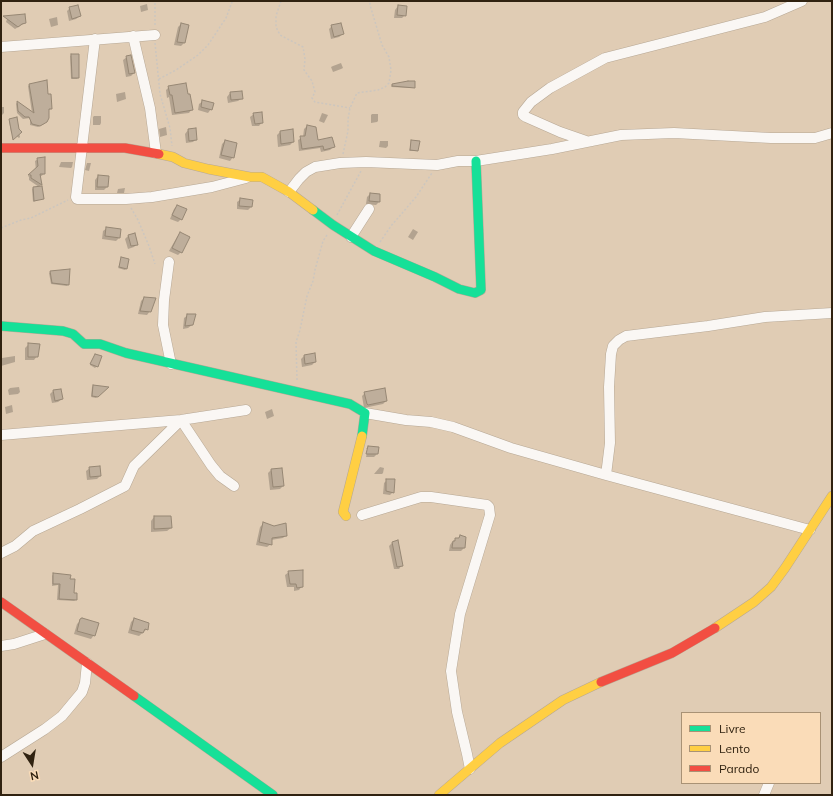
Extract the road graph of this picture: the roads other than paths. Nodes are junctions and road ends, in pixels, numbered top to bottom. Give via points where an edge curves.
1 (802, 1) edge
2 (155, 35) road end
3 (134, 36) junction
4 (95, 39) junction
5 (1, 47) edge
6 (832, 133) edge
7 (587, 141) junction
8 (1, 148) edge
9 (82, 148) junction
10 (156, 153) junction
11 (476, 161) junction
12 (250, 176) junction
13 (289, 192) junction
14 (369, 209) dead end
15 (351, 237) junction
16 (169, 262) dead end
17 (832, 313) edge
18 (1, 326) edge
19 (171, 364) junction
20 (246, 410) dead end
21 (365, 413) junction
22 (182, 420) junction
23 (1, 435) edge
24 (606, 475) junction
25 (234, 486) dead end
26 (832, 496) edge
27 (362, 515) dead end
28 (346, 516) dead end
29 (810, 530) junction
30 (2, 554) edge
31 (1, 602) edge
32 (45, 634) junction
33 (1, 646) edge
34 (87, 663) junction
35 (1, 757) edge
36 (470, 769) junction
37 (768, 784) edge
38 (273, 795) edge
39 (439, 795) edge
40 (764, 795) edge

1 - 7 street via 765,16 605,58 550,88 531,102 523,112 526,117
2 - 3 street
3 - 4 street
3 - 10 street via 150,108
4 - 5 street
4 - 9 street
6 - 7 street via 815,138 674,133 621,135
7 - 11 street
8 - 9 street
9 - 10 street via 125,148
9 - 12 street via 76,199 126,199 171,194
10 - 12 street via 192,165
11 - 13 street via 437,165 340,163 306,172
11 - 15 street via 481,290 475,293 459,289
12 - 13 street via 262,177
13 - 15 street
14 - 15 street
16 - 19 street via 163,326
17 - 24 street via 766,317 626,336 619,340 611,354 610,443
18 - 19 street via 62,331 73,334 84,344 100,344 126,354
19 - 21 street via 350,404
20 - 22 street
21 - 24 street via 453,427 511,448
21 - 28 street via 343,512
22 - 23 street
22 - 25 street via 220,476
22 - 30 street via 134,466 125,486 34,531
24 - 29 street
26 - 29 street
27 - 36 street via 421,497 487,505 489,508 490,515 460,614 451,671
29 - 36 street via 771,587 733,617 672,653 563,700 500,743
31 - 32 street
32 - 33 street
32 - 34 street
34 - 35 street via 82,692 62,716
34 - 38 street
36 - 39 street
37 - 40 street

